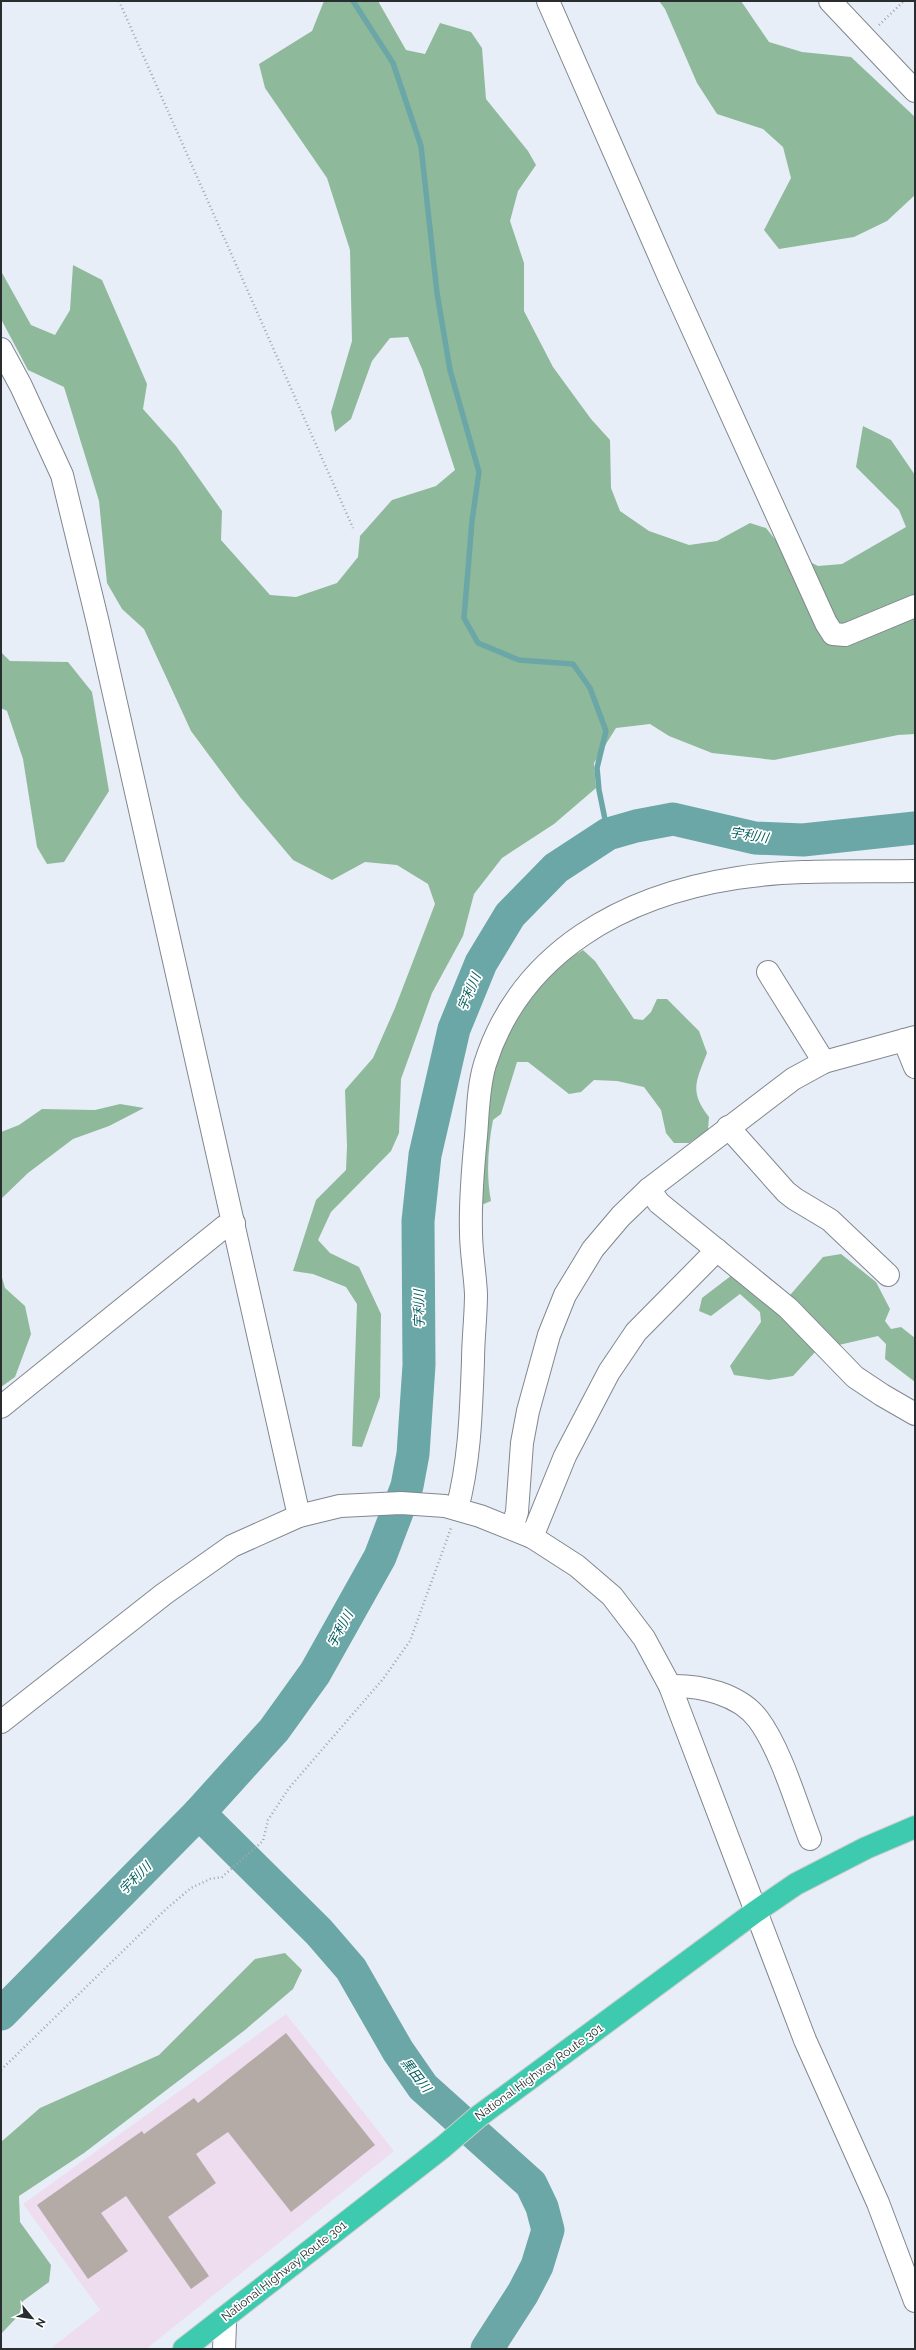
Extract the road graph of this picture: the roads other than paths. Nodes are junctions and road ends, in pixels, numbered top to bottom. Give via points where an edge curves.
1 (548, 1) edge
2 (830, 1) edge
3 (915, 91) edge
4 (1, 349) edge
5 (915, 606) edge
6 (915, 871) edge
7 (768, 972) dead end
8 (910, 1039) edge
9 (824, 1062) junction
10 (915, 1066) edge
11 (728, 1127) junction
12 (649, 1189) junction
13 (234, 1223) junction
14 (717, 1250) junction
15 (888, 1275) dead end
16 (1, 1406) edge
17 (915, 1414) edge
18 (451, 1508) junction
19 (300, 1516) junction
20 (512, 1528) junction
21 (532, 1537) junction
22 (670, 1686) junction
23 (1, 1722) edge
24 (915, 1827) edge
25 (810, 1839) dead end
26 (755, 1912) junction
27 (915, 2301) edge
28 (223, 2319) junction
29 (184, 2349) edge
30 (224, 2349) edge

1 - 5 street via 669,277 826,623 833,634 845,635
2 - 3 street
4 - 13 street via 22,386 62,475
6 - 18 street via 764,875 737,878 664,895 618,913 585,932 556,954 534,976 515,1002 485,1064 480,1090 471,1206 476,1295 470,1418 466,1469
7 - 9 street
8 - 9 street
8 - 10 street
9 - 11 street via 793,1079
11 - 12 street
11 - 15 street via 786,1192 830,1220
12 - 14 street via 660,1203
12 - 20 street via 621,1216 593,1249 565,1295 549,1335 528,1411 522,1443 520,1489
13 - 16 street via 224,1228
13 - 19 street
14 - 17 street via 788,1308 855,1377
14 - 21 street via 636,1332 609,1372 565,1456
18 - 19 street via 401,1503 340,1506
18 - 20 street
19 - 23 street via 232,1546 164,1594
20 - 21 street
21 - 22 street via 577,1566 612,1596 644,1638
22 - 25 street via 704,1688 737,1702 758,1719 782,1765
22 - 26 street
24 - 26 highway, National Highway Route 301 via 866,1848 796,1884
26 - 27 street via 805,2040 878,2203
26 - 28 highway, National Highway Route 301 via 479,2116
28 - 29 highway, National Highway Route 301
28 - 30 street

